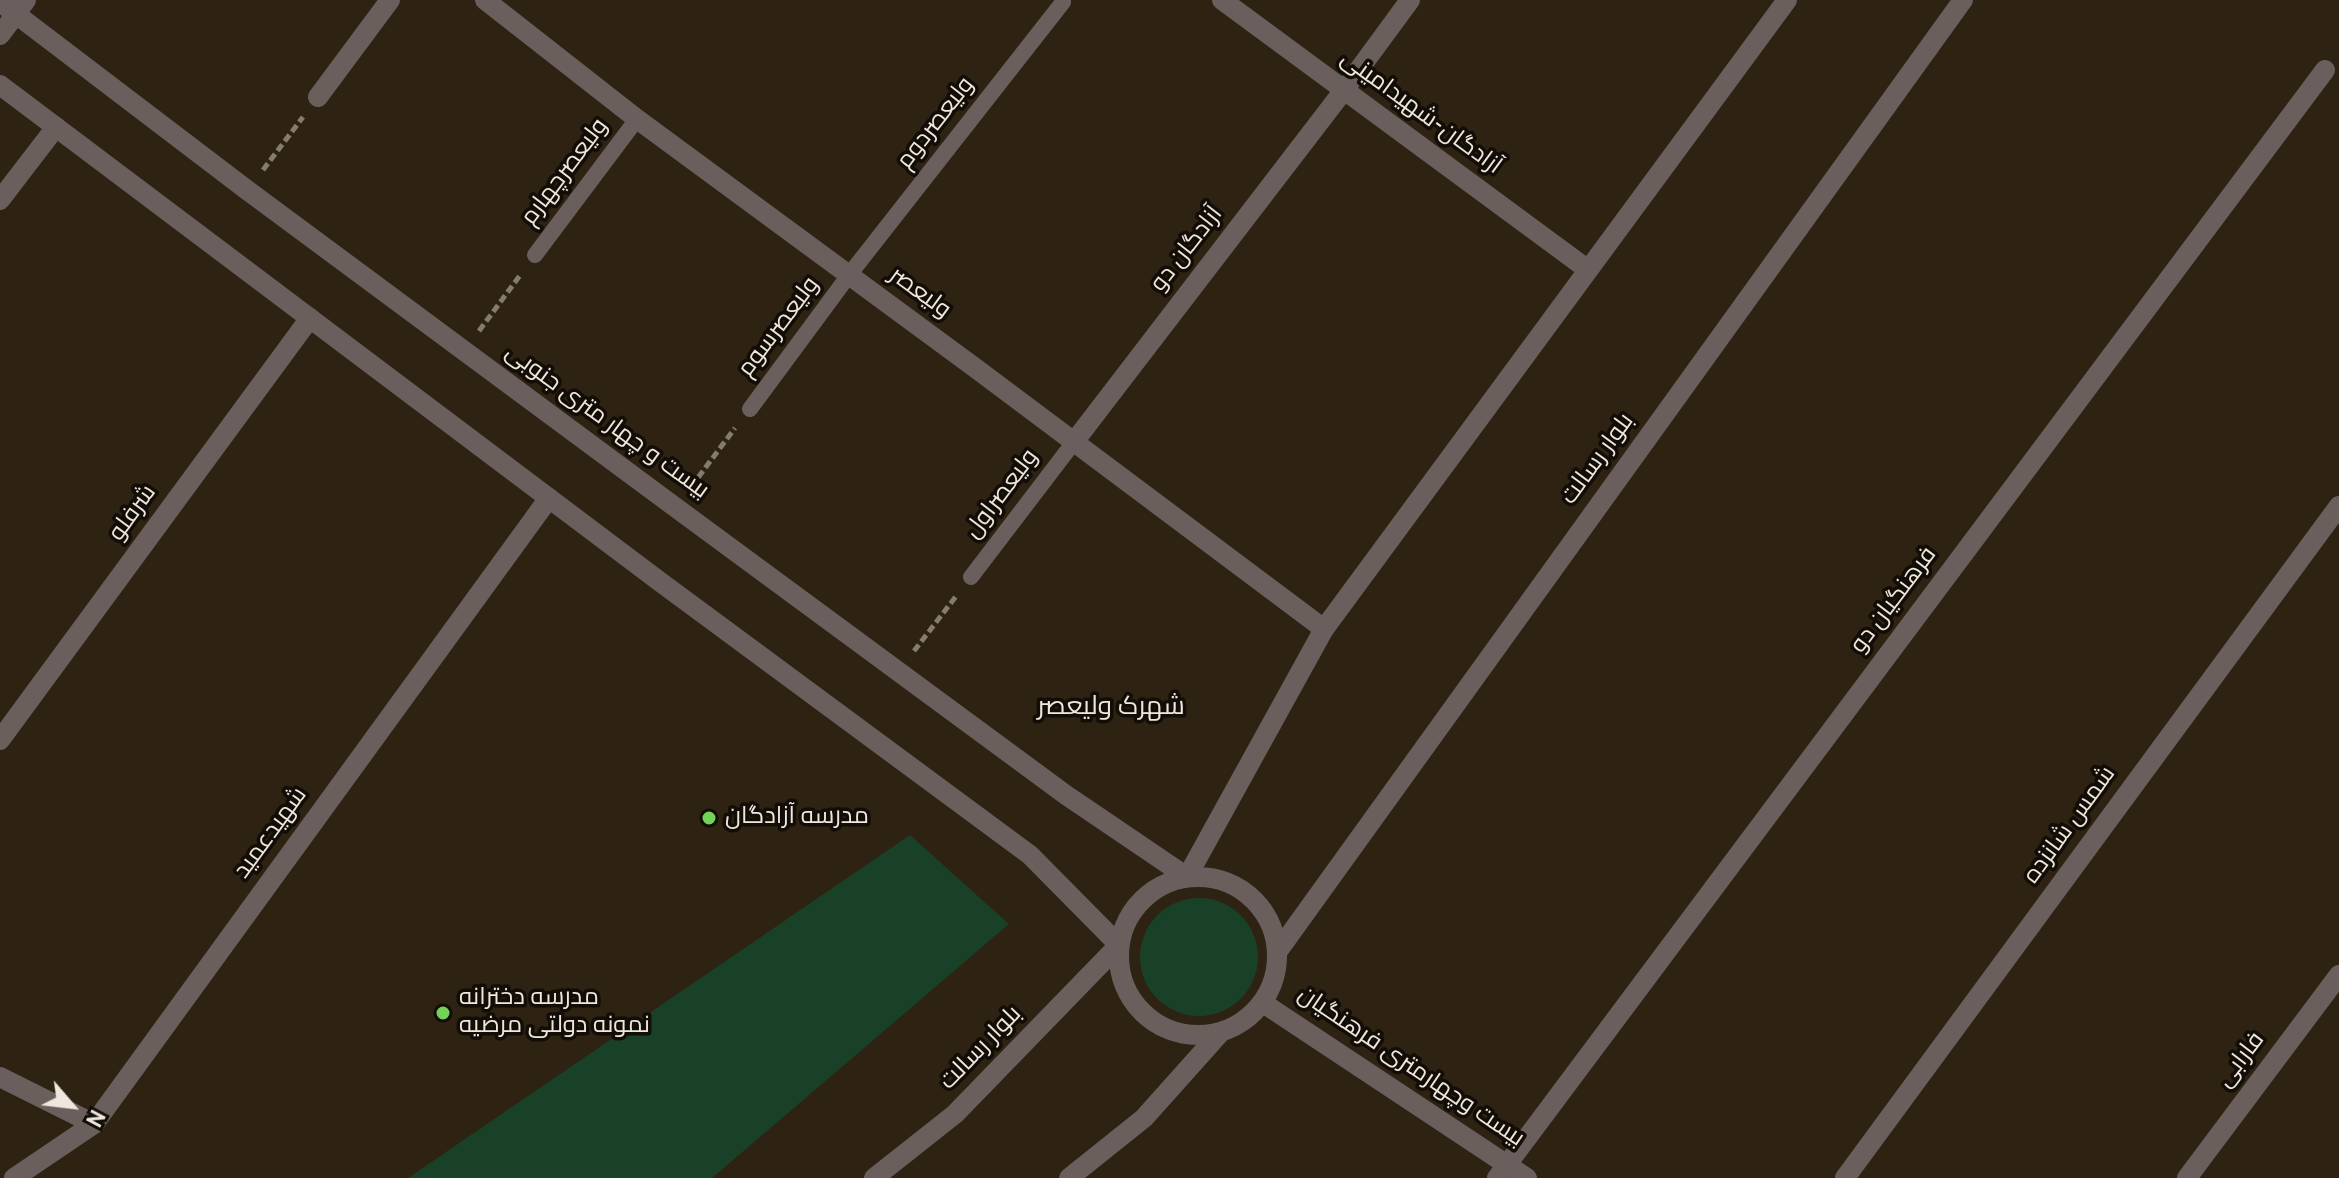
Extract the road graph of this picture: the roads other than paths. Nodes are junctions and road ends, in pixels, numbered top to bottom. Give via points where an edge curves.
1 (390, 0) edge
2 (485, 0) edge
3 (1222, 0) edge
4 (1410, 0) edge
5 (1787, 0) edge
6 (1963, 0) edge
7 (1063, 2) edge
8 (14, 5) edge
9 (0, 35) edge
10 (2325, 70) dead end
11 (0, 85) edge
12 (1344, 90) junction
13 (318, 97) road end
14 (637, 119) junction
15 (56, 127) junction
16 (0, 200) edge
17 (535, 255) road end
18 (1587, 269) junction
19 (849, 275) junction
20 (310, 318) junction
21 (750, 409) road end
22 (1074, 442) junction
23 (549, 498) junction
24 (2339, 506) edge
25 (971, 577) road end
26 (1324, 629) junction
27 (0, 740) edge
28 (1187, 877) junction
29 (1119, 945) junction
30 (1278, 951) junction
31 (2339, 975) edge
32 (1263, 1003) junction
33 (1220, 1033) junction
34 (0, 1077) edge
35 (94, 1124) junction
36 (1502, 1171) edge
37 (14, 1178) edge
38 (874, 1178) edge
39 (1069, 1178) edge
40 (1527, 1178) edge
41 (1845, 1178) edge
42 (2187, 1178) edge

1 - 13 street
2 - 14 street, ولیعصر
3 - 12 street, آزادگان-شهیدامینی
4 - 12 street, آزادگان دو
5 - 18 street
6 - 30 street, بلوار رسالت
7 - 19 lane, ولیعصردوم
8 - 9 street
8 - 28 street, بیست و چهار متری جنوبی via 247,190 1066,795
10 - 36 street, فرهنگیان دو
11 - 15 street
12 - 18 street, آزادگان-شهیدامینی
12 - 22 street, آزادگان دو
14 - 17 lane, ولیعصرچهارم
14 - 19 street, ولیعصر
15 - 16 street
15 - 20 street
18 - 26 street
19 - 21 lane, ولیعصرسوم
19 - 22 street, ولیعصر
20 - 23 street
20 - 27 street, شرفلو
22 - 25 lane, ولیعصراول
22 - 26 street, ولیعصر
23 - 29 street via 1030,855
23 - 35 street, شهیدعمید
24 - 41 street, شمس شانزده
26 - 28 street
28 - 29 street via 1162,885 1142,900
28 - 30 street via 1213,877 1238,886 1272,925
29 - 33 street via 1120,972 1129,996 1146,1016 1168,1030 1193,1036
29 - 38 street, بلوار رسالت via 955,1114
30 - 32 street via 1275,978
31 - 42 street, فارابی
32 - 33 street
32 - 36 street, بیست وچهارمتری فرهنگیان
33 - 39 street via 1144,1118
34 - 35 street
35 - 37 street, شهیدعمید
36 - 40 street, بیست وچهارمتری فرهنگیان

